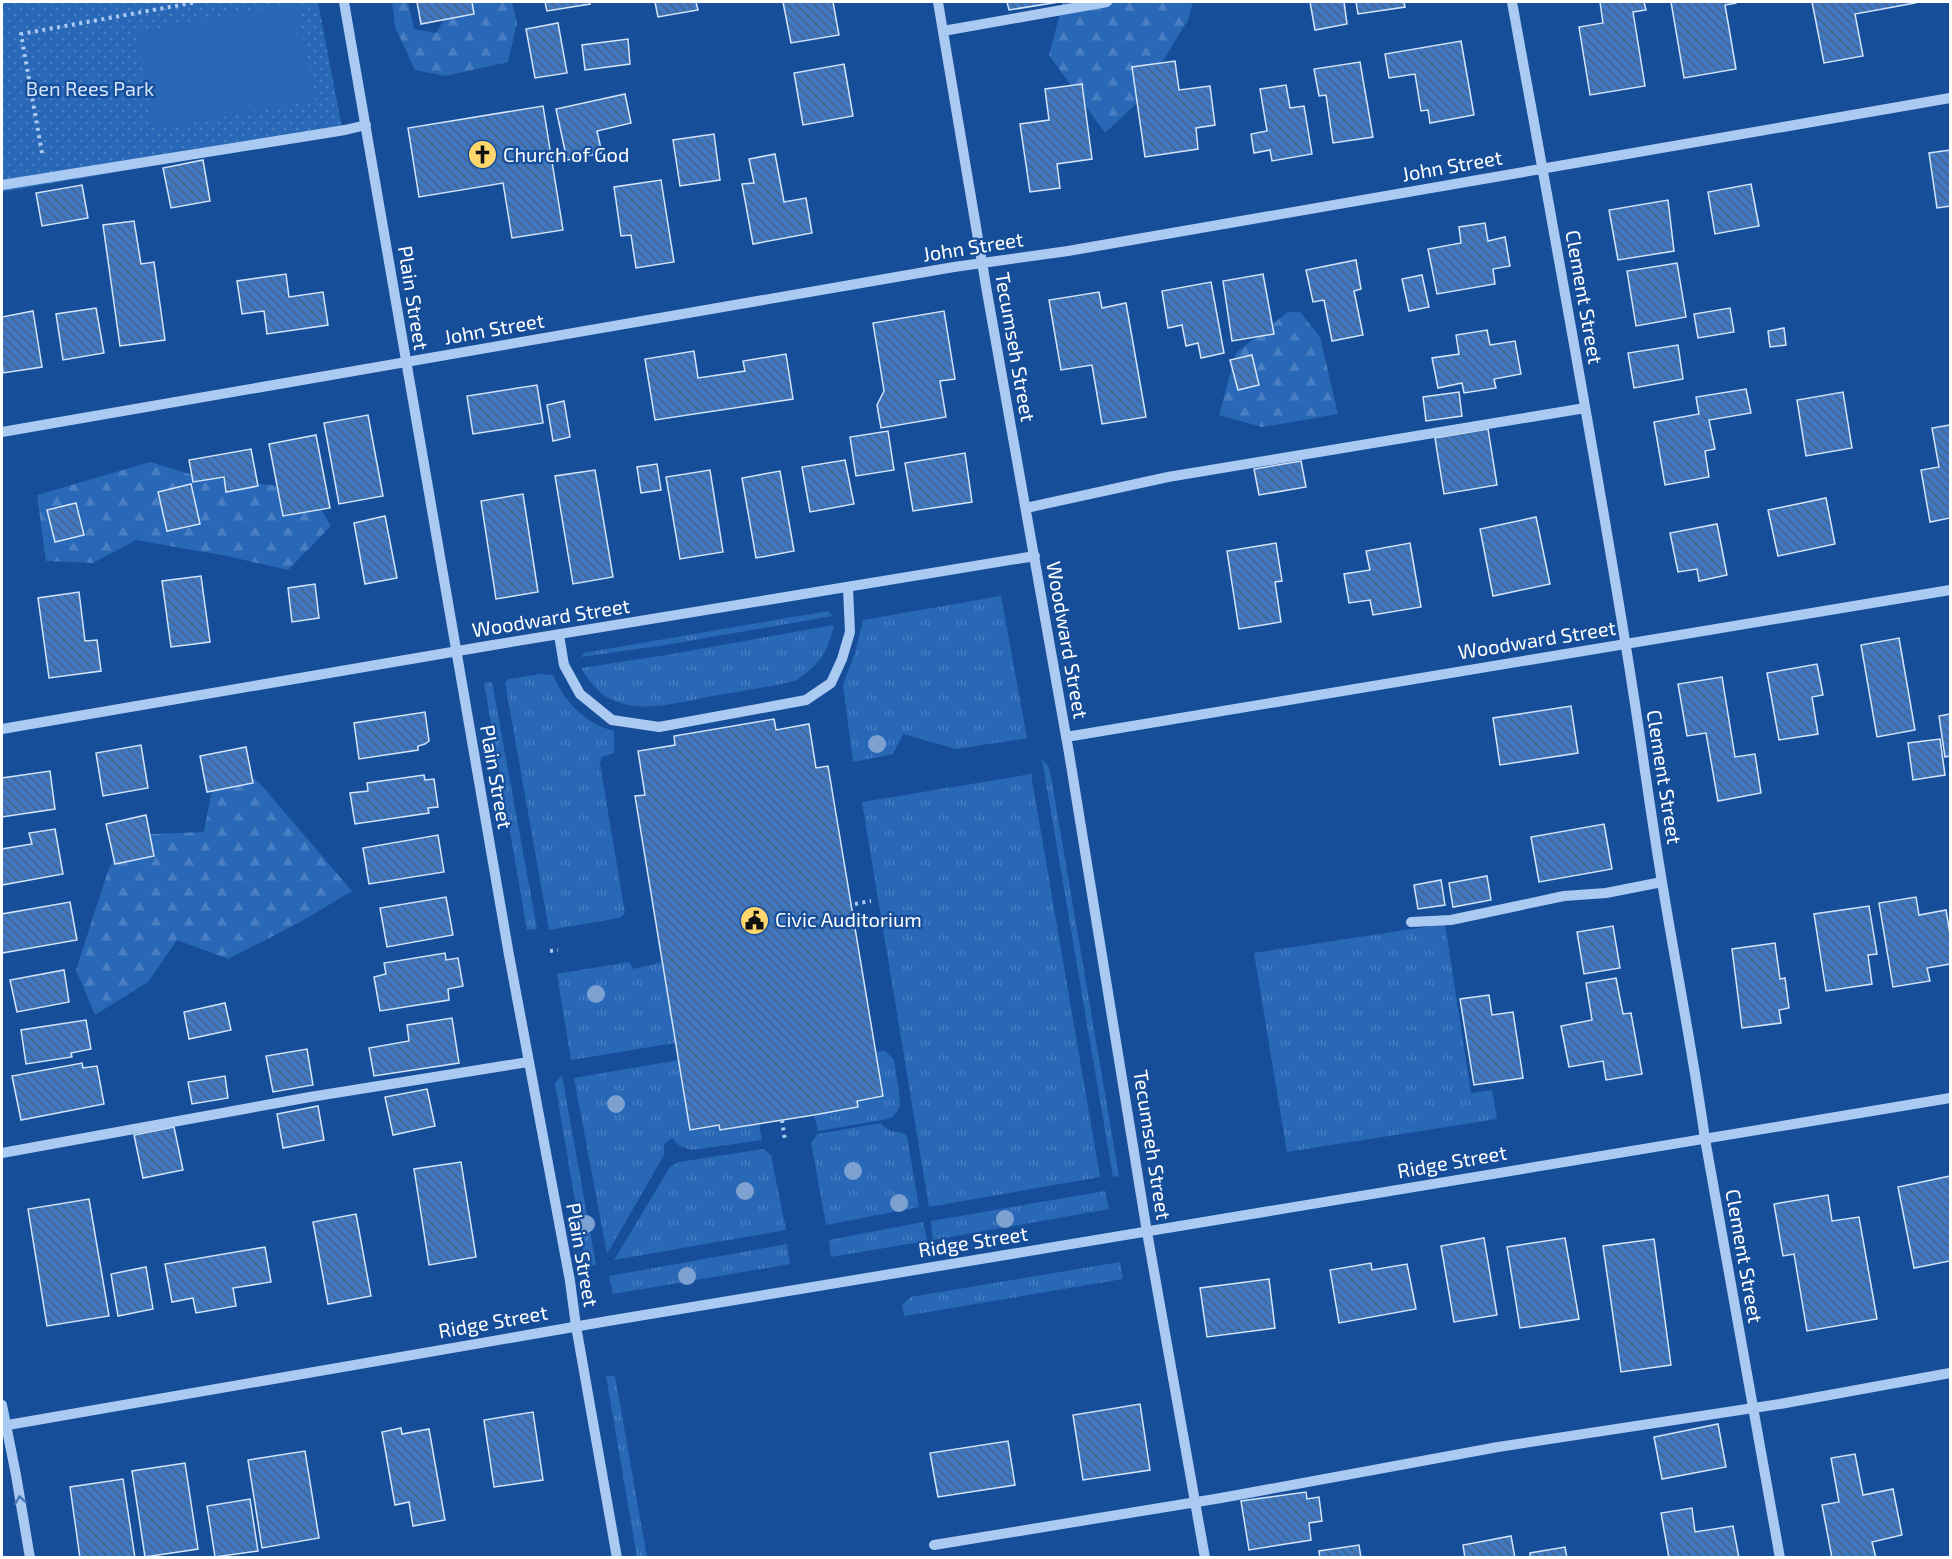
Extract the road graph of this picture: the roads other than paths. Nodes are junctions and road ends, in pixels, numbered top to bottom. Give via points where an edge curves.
1 (344, 2) edge
2 (938, 2) edge
3 (1107, 2) edge
4 (1512, 2) edge
5 (943, 31) junction
6 (1950, 99) edge
7 (366, 125) junction
8 (1543, 168) junction
9 (2, 185) edge
10 (982, 263) junction
11 (406, 363) junction
12 (1585, 408) junction
13 (2, 432) edge
14 (1026, 508) junction
15 (1035, 556) junction
16 (848, 588) junction
17 (1950, 590) edge
18 (559, 635) junction
19 (1626, 644) junction
20 (456, 653) junction
21 (2, 729) edge
22 (1066, 737) junction
23 (1662, 882) junction
24 (1411, 922) dead end
25 (528, 1062) junction
26 (1950, 1098) edge
27 (1705, 1139) junction
28 (2, 1153) edge
29 (1147, 1232) junction
30 (576, 1326) junction
31 (1950, 1373) edge
32 (2, 1405) edge
33 (1752, 1408) junction
34 (3, 1426) edge
35 (1196, 1502) junction
36 (934, 1545) dead end
37 (30, 1557) edge
38 (617, 1557) edge
39 (1205, 1557) edge
40 (1780, 1557) edge

1 - 7 street, Plain Street
2 - 5 street, Tecumseh Street
3 - 5 street
4 - 8 street, Clement Street
5 - 10 street, Tecumseh Street
6 - 8 street, John Street
7 - 9 street
7 - 11 street, Plain Street
8 - 10 street, John Street
8 - 12 street, Clement Street
10 - 11 street, John Street
10 - 14 street, Tecumseh Street
11 - 13 street, John Street
11 - 20 street, Plain Street
12 - 14 street via 1168,477
12 - 19 street, Clement Street
14 - 15 street, Tecumseh Street
15 - 16 street, Woodward Street
15 - 22 street, Woodward Street
16 - 18 street, Woodward Street
16 - 18 street via 850,632 831,683 806,700 658,727 612,720 580,694 564,665
17 - 19 street, Woodward Street
18 - 20 street, Woodward Street
19 - 22 street, Woodward Street
19 - 23 street, Clement Street
20 - 21 street, Woodward Street
20 - 25 street, Plain Street
22 - 29 street, Tecumseh Street
23 - 24 street via 1564,896 1451,920
23 - 27 street, Clement Street
25 - 28 street
25 - 30 street, Plain Street
26 - 27 street, Ridge Street
27 - 29 street, Ridge Street
27 - 33 street, Clement Street
29 - 30 street, Ridge Street
29 - 35 street, Tecumseh Street
30 - 34 street, Ridge Street
30 - 38 street, Plain Street
31 - 33 street
32 - 34 street
33 - 35 street via 1498,1447
33 - 40 street, Clement Street
37 -> 34 street
35 - 36 street
35 - 39 street, Tecumseh Street

